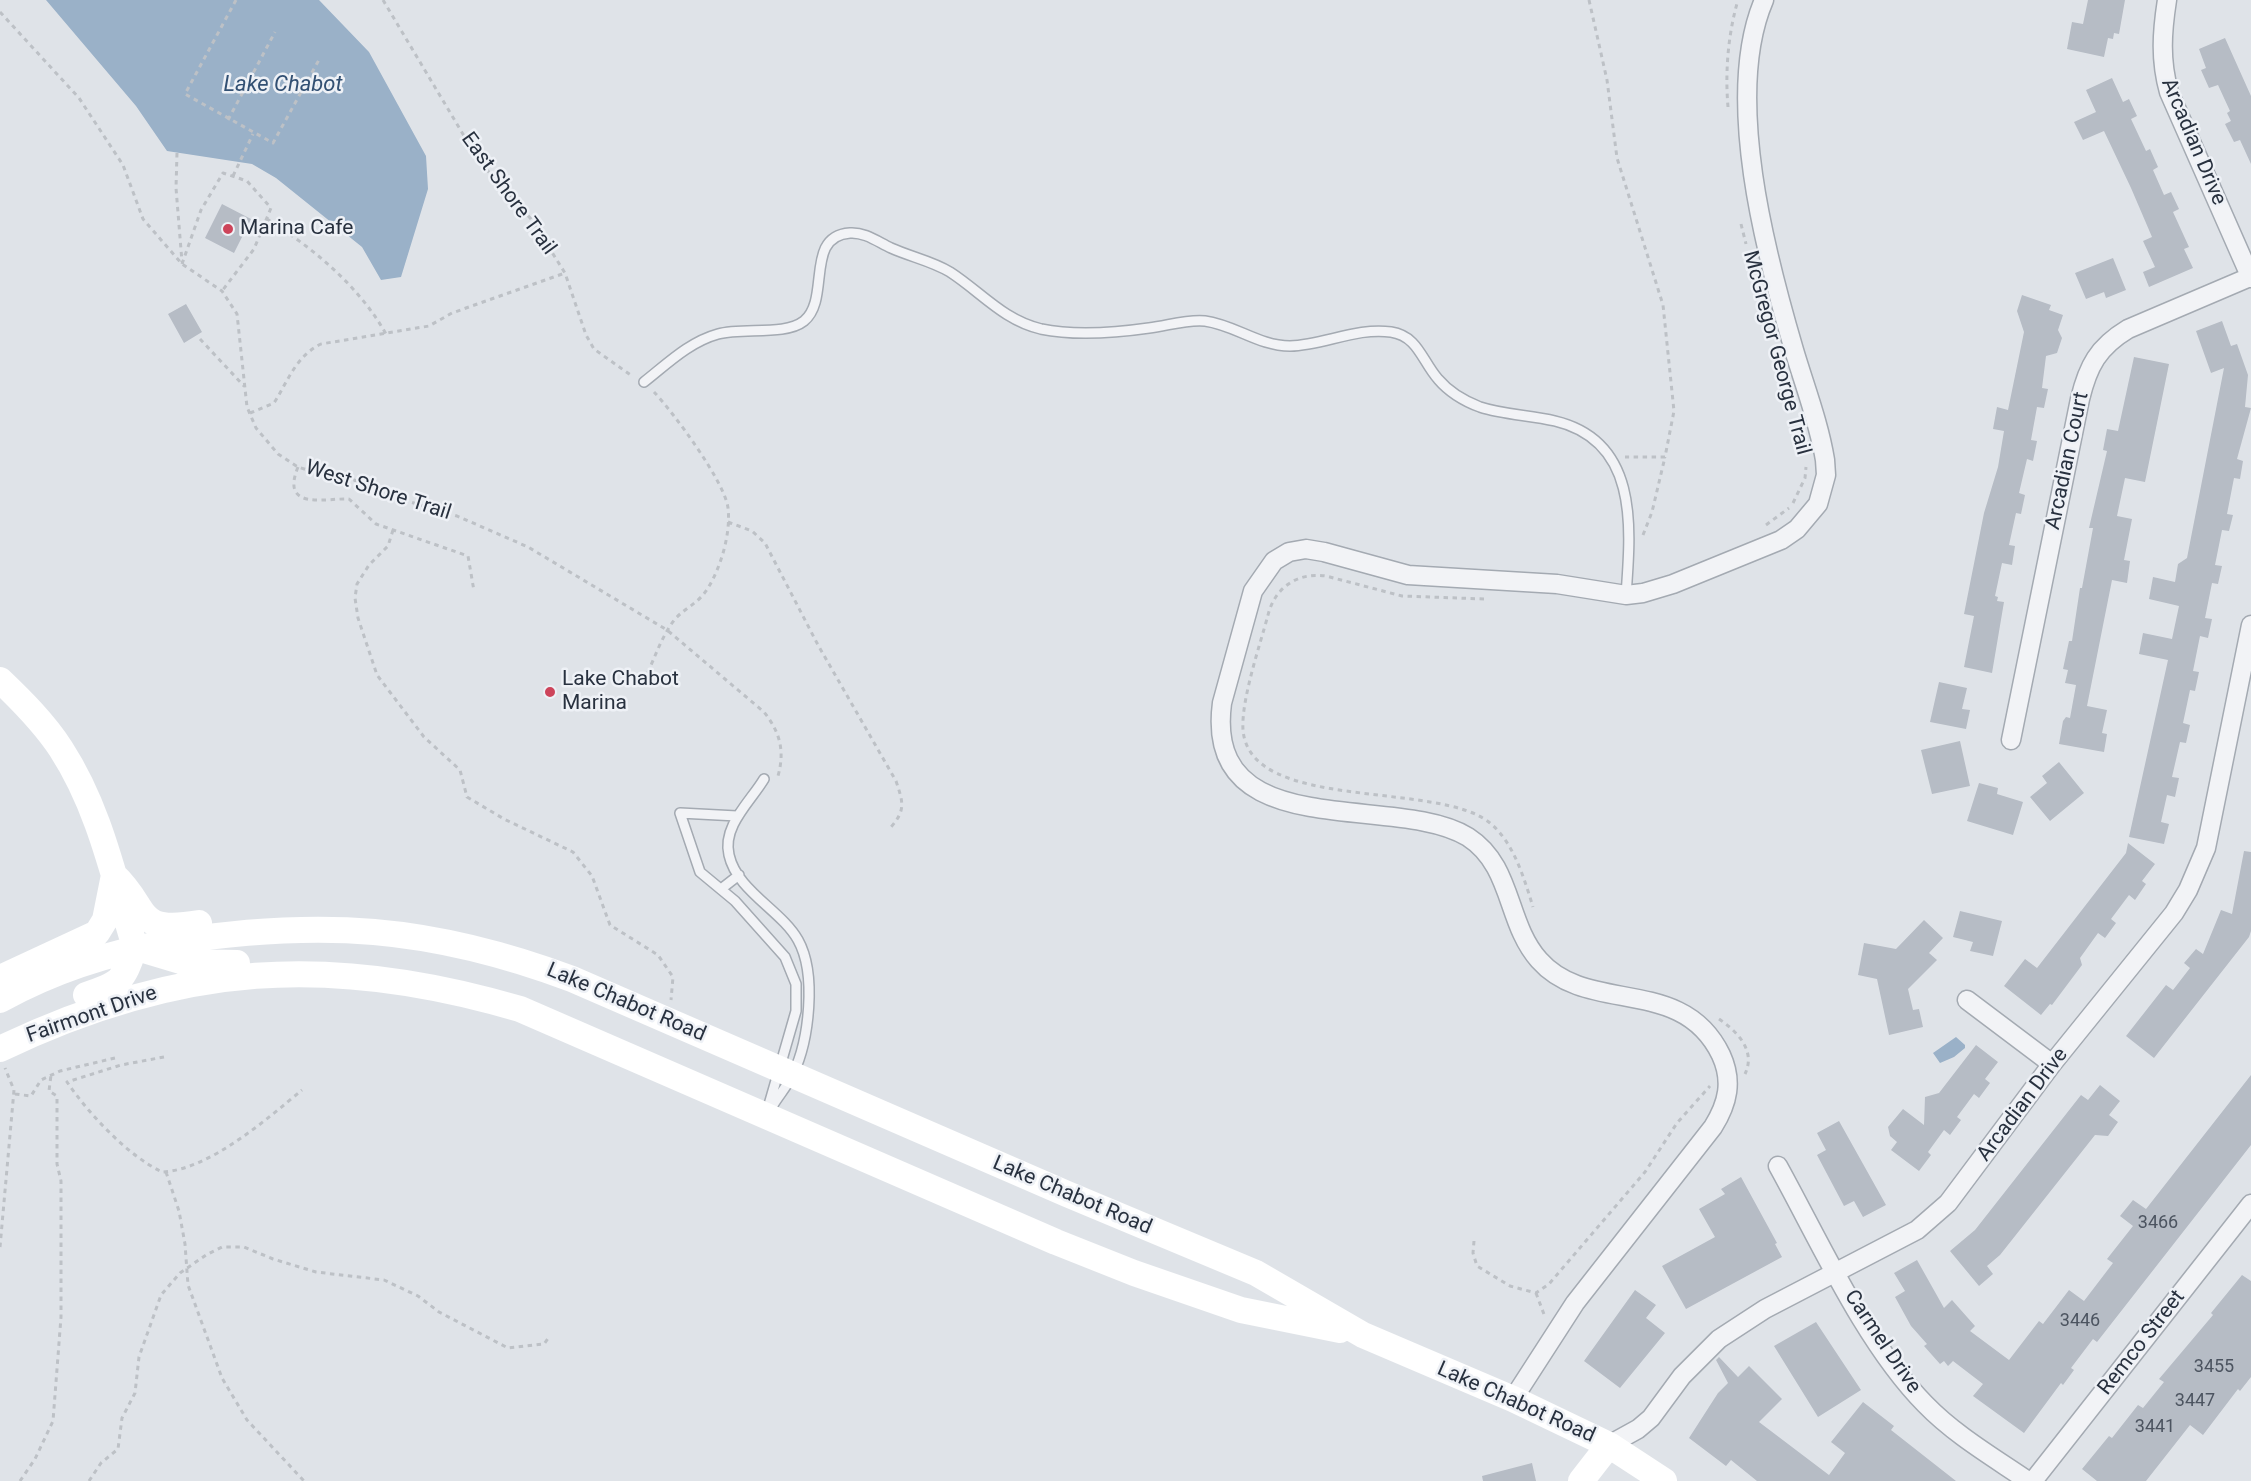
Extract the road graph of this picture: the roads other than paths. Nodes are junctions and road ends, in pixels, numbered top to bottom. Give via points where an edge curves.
1 (1764, 0) edge
2 (2167, 0) edge
3 (2251, 278) edge
4 (644, 382) road end
5 (1626, 595) junction
6 (2251, 625) edge
7 (0, 680) edge
8 (2244, 688) edge
9 (2011, 740) dead end
10 (764, 778) dead end
11 (738, 816) junction
12 (114, 875) junction
13 (739, 875) junction
14 (721, 889) junction
15 (354, 929) junction
16 (135, 947) junction
17 (306, 973) junction
18 (0, 978) edge
19 (185, 985) joint
20 (0, 1000) edge
21 (1967, 1000) dead end
22 (0, 1031) edge
23 (2, 1057) edge
24 (2052, 1064) junction
25 (787, 1071) junction
26 (766, 1114) junction
27 (1778, 1166) dead end
28 (2251, 1204) edge
29 (1837, 1273) junction
30 (1363, 1335) junction
31 (1514, 1399) junction
32 (1610, 1445) junction
33 (1581, 1481) edge
34 (1664, 1481) edge
35 (2028, 1481) edge
36 (2033, 1481) edge

1 - 5 street via 1749,57 1750,139 1767,257 1823,445 1823,490 1809,517 1781,540 1672,584
2 - 3 street, Arcadian Drive via 2161,47 2169,92
3 - 9 street, Arcadian Court via 2128,329 2112,338 2093,359 2080,399
4 - 5 lane via 706,338 736,330 792,329 805,321 816,308 824,252 834,239 847,233 940,267 1016,321 1050,331 1098,332 1206,321 1266,343 1291,346 1390,331 1412,340 1438,380 1461,398 1491,411 1573,427 1589,435 1612,457 1626,499
5 - 31 street via 1557,584 1408,575 1324,552 1288,552 1270,565 1253,591 1222,703 1220,721 1226,753 1234,768 1252,785 1307,807 1429,824 1466,836 1496,865 1526,941 1549,970 1584,987 1647,999 1682,1012 1711,1039 1726,1065 1728,1094 1713,1127 1575,1304
6 - 8 street, Arcadian Drive
7 - 12 main road via 44,726 70,765 97,823
8 - 24 street, Arcadian Drive via 2211,830 2192,882 2174,913
10 - 11 lane
11 - 13 lane via 730,830 729,855
11 - 14 lane via 680,813 700,872
12 - 15 main road via 128,888 140,912 154,923 182,926 266,916 317,920
12 - 16 main road
12 - 18 main road via 105,920 97,933
13 - 14 lane
13 - 25 lane via 798,940 808,978 808,1017
14 - 25 lane via 785,957 796,984
15 - 16 main road, Lake Chabot Road via 254,930
15 - 25 main road, Lake Chabot Road via 446,941 528,963
16 - 17 main road via 184,962 263,961
16 - 20 main road via 64,970
16 - 22 main road via 125,975 114,986
17 - 19 main road, Lake Chabot Road
17 - 26 main road, Lake Chabot Road via 420,983 520,1009
19 - 23 main road, Fairmont Drive via 85,1013
21 - 24 street
24 - 29 street, Arcadian Drive via 1948,1203 1917,1230
25 - 26 lane
25 - 26 lane
25 - 30 main road, Lake Chabot Road via 1256,1273
26 - 30 main road, Lake Chabot Road via 1134,1273 1242,1310
27 - 29 street, Carmel Drive
28 - 36 street, Remco Street
29 - 32 street, Arcadian Drive via 1765,1309 1719,1339 1682,1376 1651,1418
29 - 35 street, Carmel Drive via 1889,1360 1925,1404 1973,1444
30 - 31 main road, Lake Chabot Road
31 - 32 main road, Lake Chabot Road
32 - 33 main road
32 - 34 main road, Lake Chabot Road

